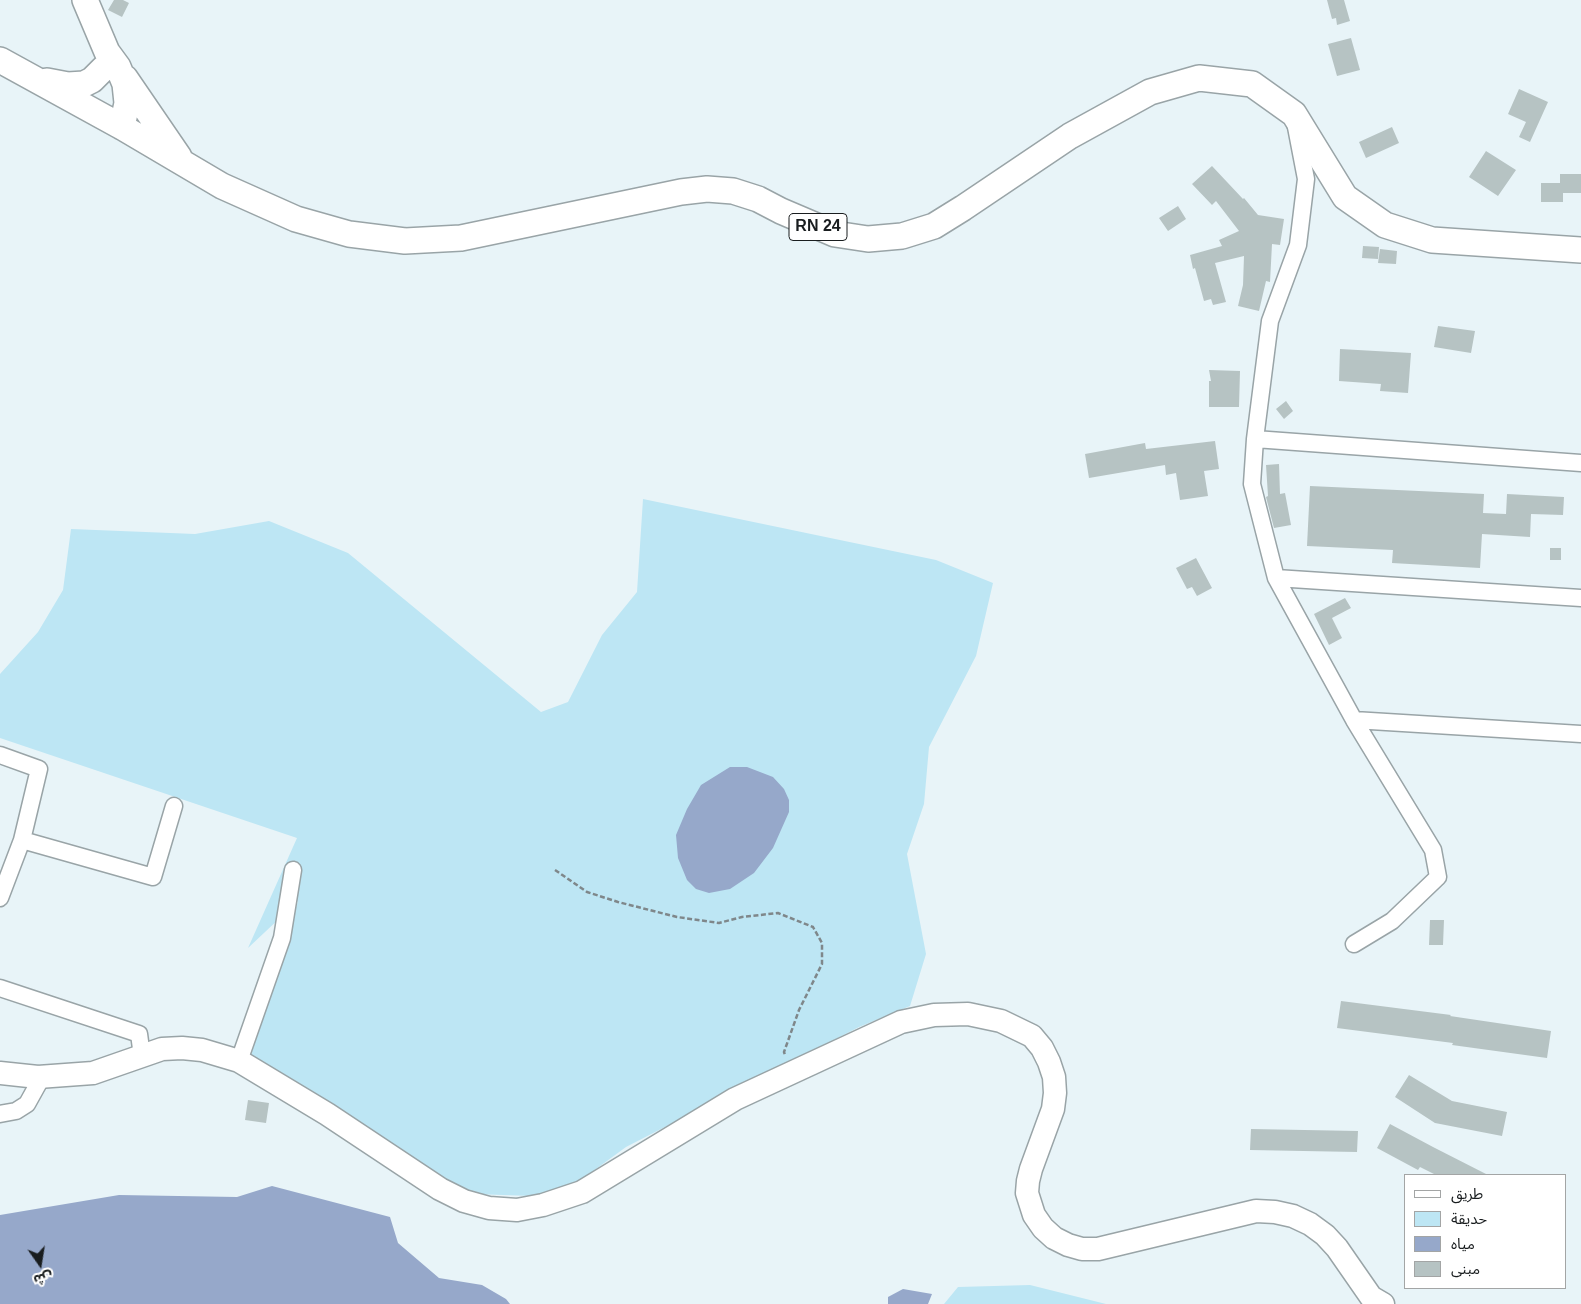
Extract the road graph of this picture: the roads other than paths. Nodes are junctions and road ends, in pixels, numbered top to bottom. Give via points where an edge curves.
1 (85, 0) edge
2 (0, 60) edge
3 (109, 63) junction
4 (36, 79) junction
5 (93, 112) junction
6 (1294, 114) junction
7 (122, 127) junction
8 (182, 161) junction
9 (1581, 250) edge
10 (1255, 439) junction
11 (1581, 464) edge
12 (1276, 578) junction
13 (1581, 598) edge
14 (1354, 720) junction
15 (1581, 734) edge
16 (0, 755) edge
17 (174, 806) dead end
18 (22, 840) junction
19 (293, 870) dead end
20 (0, 898) edge
21 (1354, 944) dead end
22 (0, 988) edge
23 (142, 1056) junction
24 (239, 1061) junction
25 (0, 1073) edge
26 (42, 1076) junction
27 (0, 1114) edge
28 (1383, 1304) edge

1 - 3 main road
2 - 4 main road, RN 24
3 - 4 main road via 92,80 76,85
3 - 5 main road
3 - 7 main road via 125,84 127,103
3 - 8 main road
4 - 5 main road, RN 24
5 - 7 main road, RN 24
6 - 8 main road, RN 24 via 1252,84 1199,78 1150,92 1070,136 934,226 902,236 868,239 835,234 758,198 733,191 707,189 460,238 405,241 349,234 296,219 222,186
6 - 9 main road, RN 24 via 1345,197 1385,225 1432,240
6 - 10 street via 1306,180 1298,245 1270,321
7 - 8 main road, RN 24
10 - 11 street
10 - 12 street via 1252,484
12 - 13 street
12 - 14 street
14 - 15 street
14 - 21 street via 1433,850 1438,877 1392,921
16 - 18 street via 39,769
17 - 18 street via 153,877
18 - 20 street
19 - 24 street via 282,938
22 - 23 street via 139,1034
23 - 24 street via 182,1048
23 - 26 street via 93,1073
24 - 28 street via 464,1202 517,1210 582,1192 735,1099 901,1022 934,1014 968,1014 1001,1022 1032,1036 1049,1062 1054,1077 1053,1109 1031,1170 1028,1193 1034,1215 1054,1238 1082,1249 1098,1249 1256,1211 1275,1212 1293,1216 1324,1235 1371,1296
25 - 26 street
26 - 27 street via 27,1104 16,1111

